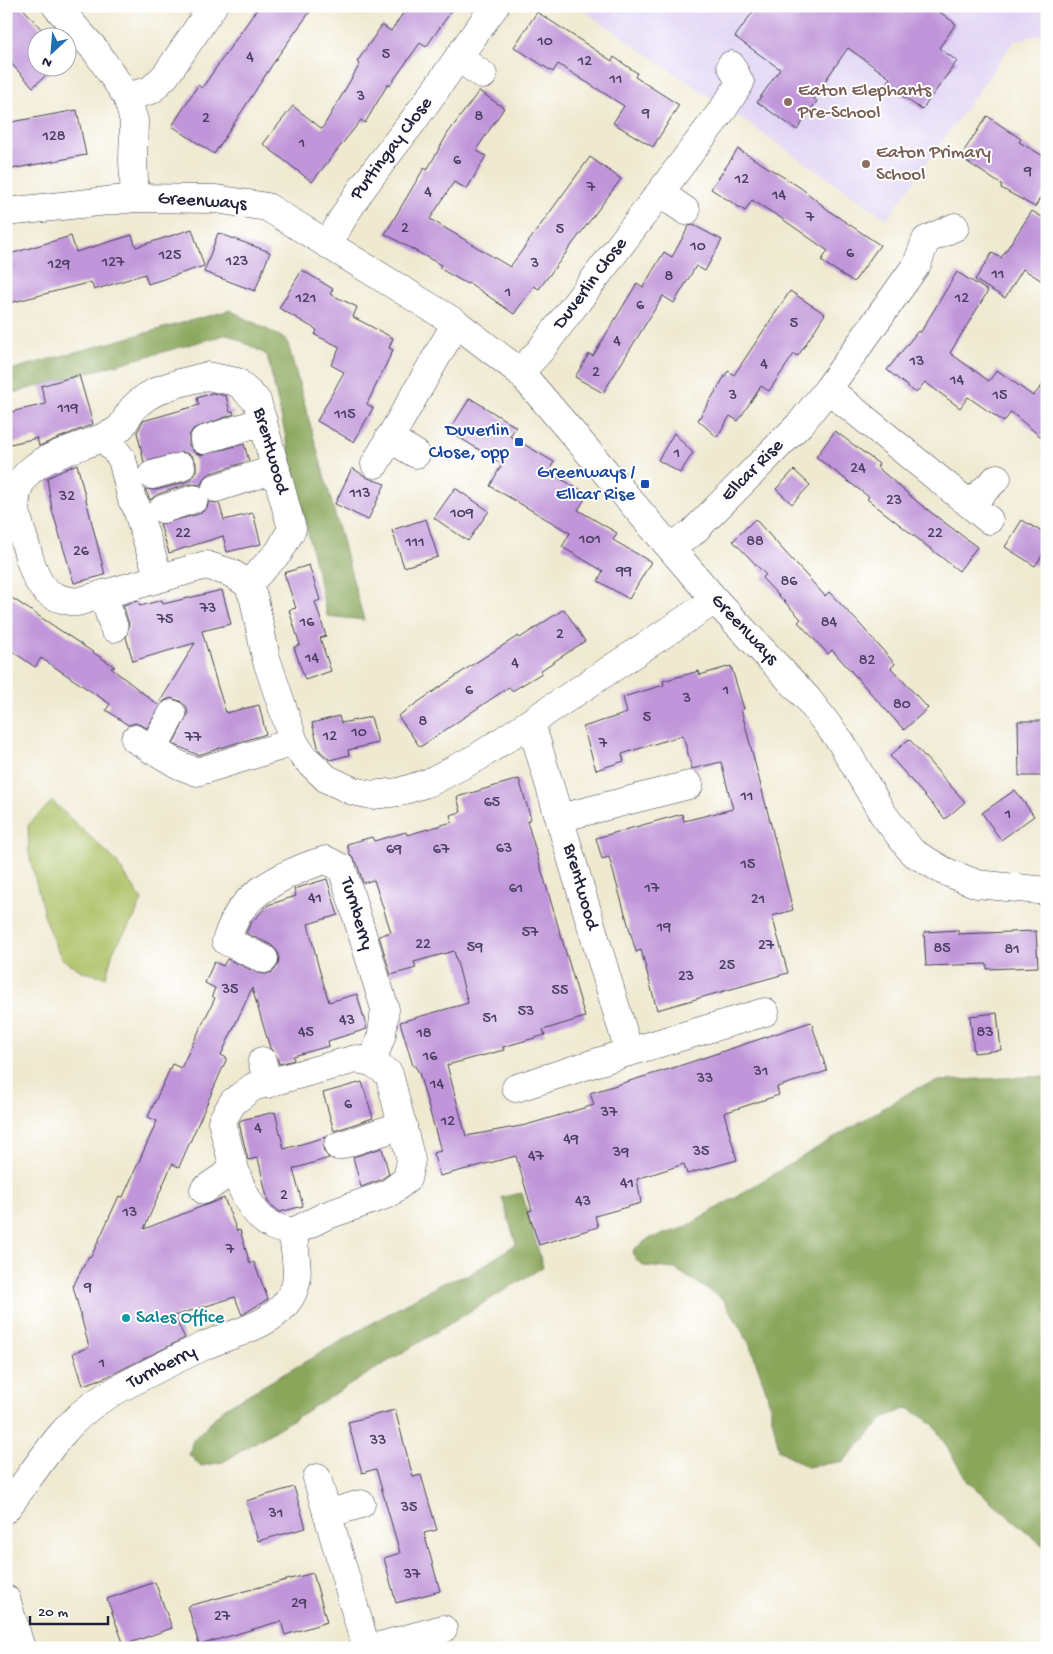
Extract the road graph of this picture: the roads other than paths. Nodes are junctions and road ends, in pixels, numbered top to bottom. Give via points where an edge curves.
1 (56, 6) edge
2 (213, 6) edge
3 (496, 6) edge
4 (459, 58) junction
5 (731, 65) dead end
6 (482, 74) dead end
7 (126, 97) junction
8 (660, 193) junction
9 (135, 198) junction
10 (686, 211) dead end
11 (6, 212) edge
12 (954, 227) dead end
13 (329, 244) junction
14 (456, 323) junction
15 (520, 372) junction
16 (828, 389) junction
17 (263, 421) junction
18 (105, 438) junction
19 (389, 438) junction
20 (204, 440) dead end
21 (416, 454) dead end
22 (375, 464) dead end
23 (181, 467) dead end
24 (276, 469) junction
25 (997, 478) dead end
26 (142, 498) junction
27 (671, 546) junction
28 (16, 549) edge
29 (159, 578) junction
30 (248, 584) junction
31 (103, 594) junction
32 (715, 600) junction
33 (114, 628) dead end
34 (172, 714) dead end
35 (531, 723) junction
36 (294, 742) junction
37 (689, 785) dead end
38 (560, 818) junction
39 (1047, 891) edge
40 (264, 959) dead end
41 (765, 1012) dead end
42 (629, 1052) junction
43 (372, 1062) junction
44 (516, 1088) dead end
45 (403, 1125) junction
46 (338, 1146) dead end
47 (234, 1170) junction
48 (204, 1190) dead end
49 (293, 1232) junction
50 (317, 1478) dead end
51 (361, 1504) dead end
52 (6, 1509) edge
53 (327, 1514) junction
54 (6, 1599) edge
55 (443, 1629) dead end
56 (20, 1648) edge
57 (366, 1648) edge
58 (372, 1648) edge

1 - 7 street via 96,51
2 - 7 street via 166,75 151,90
3 - 4 street, Purtingay Close
4 - 6 street
4 - 13 street, Purtingay Close via 343,215
5 - 8 street, Duverlin Close via 740,83
7 - 9 street via 134,121 132,161
8 - 10 street
8 - 15 street, Duverlin Close via 540,352
9 - 11 street, Greenways
9 - 13 street, Greenways via 216,199 267,207
12 - 16 street, Ellcar Rise via 922,234 917,264
13 - 14 street, Greenways
14 - 15 street, Greenways
14 - 19 street
15 - 27 street, Greenways
16 - 25 street via 980,512
16 - 27 street, Ellcar Rise via 801,423 692,533
17 - 18 street, Brentwood via 258,401 237,382 207,376 154,391 133,408 119,430
17 - 20 street
17 - 24 street, Brentwood
18 - 26 street via 122,459
18 - 28 street, Brentwood via 50,458 25,476 19,486 16,508
19 - 21 street
19 - 22 street
23 - 26 street
24 - 26 street via 205,494
24 - 30 street, Brentwood via 292,529 279,552
26 - 29 street
27 - 32 street, Greenways
28 - 31 street, Brentwood via 50,595 77,602
29 - 30 street, Brentwood via 206,565 231,573
29 - 31 street, Brentwood
30 - 36 street via 266,658
31 - 33 street
32 - 35 street
32 - 39 street, Greenways via 807,698 835,734 883,814 912,852 977,884
34 - 36 street via 144,744 179,766 197,772
35 - 36 street via 478,757 430,782 399,792 372,795 353,791 327,779 302,756
35 - 38 street, Brentwood
37 - 38 street
38 - 42 street, Brentwood
40 - 43 street, Turnberry via 226,941 243,906 273,882 304,866 326,860 342,868 385,1009 382,1034
41 - 42 street
42 - 44 street
43 - 45 street via 389,1074
43 - 47 street via 356,1059 265,1072 253,1088 233,1102 222,1121
45 - 46 street
45 - 49 street via 411,1160 407,1179 388,1194 325,1216
47 - 48 street
47 - 49 street via 252,1207 270,1225
49 - 52 street, Turnberry via 296,1279 294,1291 284,1307 260,1324 205,1345 100,1400 75,1418
50 - 53 street
51 - 53 street
53 - 57 street
54 - 56 street
55 - 58 street

